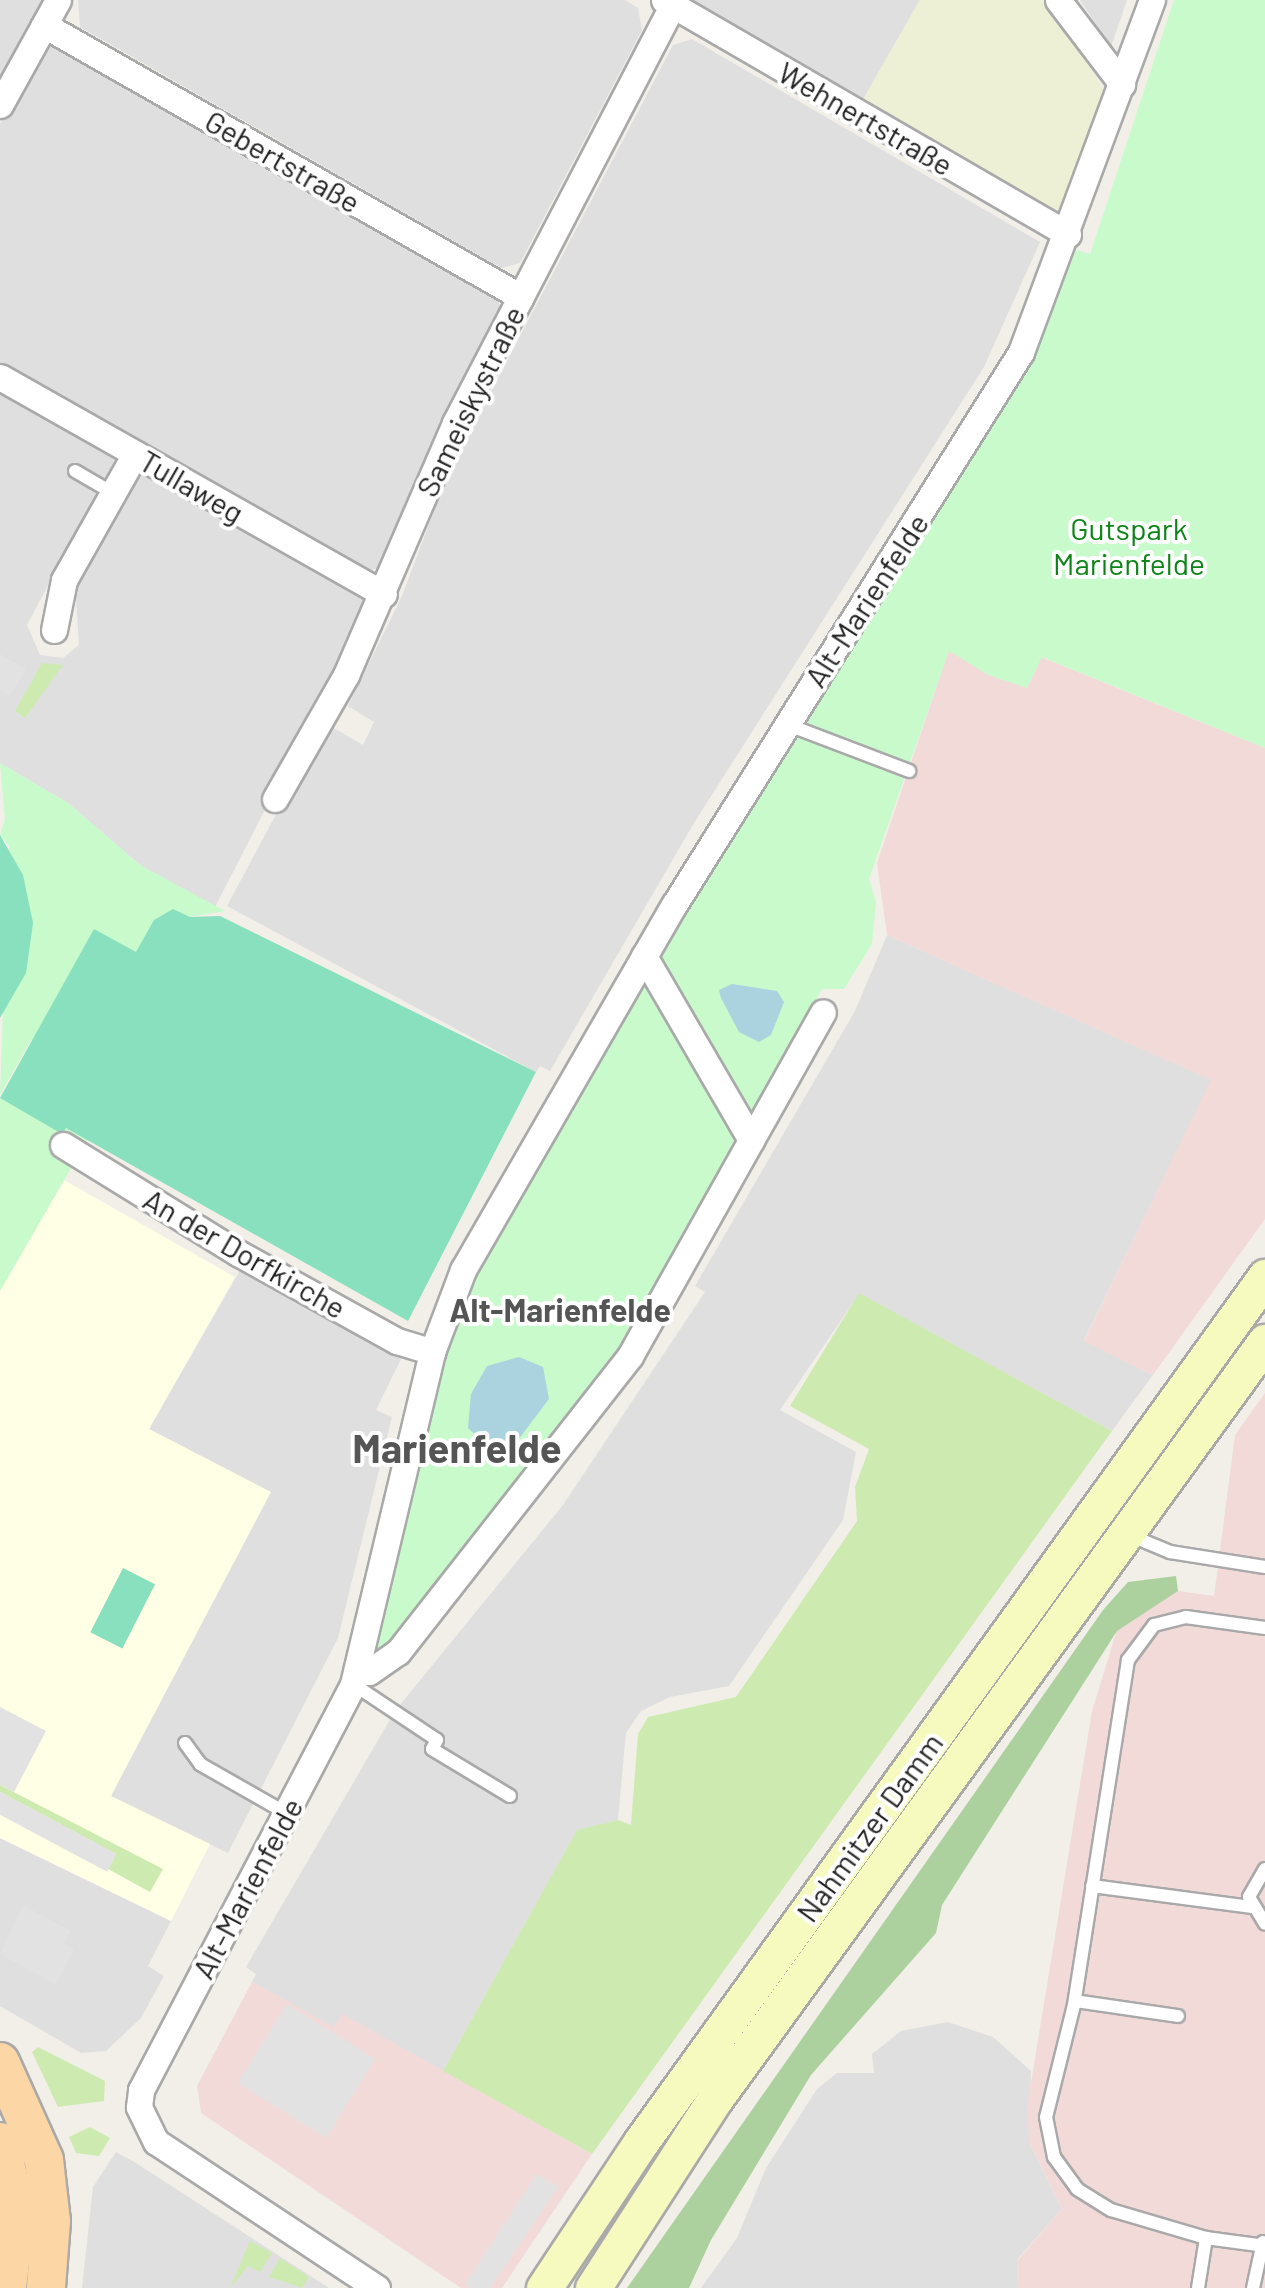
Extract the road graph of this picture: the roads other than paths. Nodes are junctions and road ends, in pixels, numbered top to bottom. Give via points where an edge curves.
1 (58, 0) edge
2 (1058, 0) edge
3 (1152, 0) edge
4 (668, 3) edge
5 (44, 25) junction
6 (1122, 84) junction
7 (0, 104) edge
8 (1068, 234) junction
9 (521, 297) junction
10 (0, 377) edge
11 (135, 454) junction
12 (75, 472) dead end
13 (113, 493) junction
14 (384, 594) junction
15 (54, 630) dead end
16 (786, 724) junction
17 (909, 771) dead end
18 (276, 800) dead end
19 (644, 956) junction
20 (823, 1012) dead end
21 (751, 1140) junction
22 (63, 1145) dead end
23 (1265, 1277) edge
24 (1265, 1342) edge
25 (432, 1352) junction
26 (1097, 1511) junction
27 (1127, 1534) junction
28 (1265, 1566) edge
29 (1265, 1628) edge
30 (356, 1676) junction
31 (185, 1743) dead end
32 (510, 1796) dead end
33 (286, 1813) junction
34 (1265, 1868) edge
35 (1092, 1886) junction
36 (1251, 1908) junction
37 (1265, 1924) edge
38 (1075, 2001) junction
39 (1178, 2016) dead end
40 (0, 2062) edge
41 (0, 2142) edge
42 (641, 2142) junction
43 (671, 2164) junction
44 (1206, 2238) junction
45 (1263, 2244) edge
46 (7, 2288) edge
47 (46, 2288) edge
48 (377, 2288) edge
49 (544, 2288) edge
50 (592, 2288) edge
51 (1198, 2288) edge
52 (1253, 2288) edge

1 - 5 street
2 - 6 street
3 - 6 street, Alt-Marienfelde
4 - 8 street, Wehnertstraße
4 - 9 street, Sameiskystraße
5 - 7 street
5 - 9 street, Gebertstraße
6 - 8 street, Alt-Marienfelde
8 - 16 street, Alt-Marienfelde via 998,392
9 - 14 street, Sameiskystraße via 442,450
10 - 11 street, Tullaweg
11 - 13 street
11 - 14 street, Tullaweg
12 - 13 lane
13 - 15 street via 64,580
14 - 18 street, Sameiskystraße
16 - 17 lane
16 - 19 street, Alt-Marienfelde
19 - 21 street
19 - 25 street, Alt-Marienfelde via 464,1270
20 - 21 street
21 - 30 street via 630,1356 398,1652
22 - 25 street, An der Dorfkirche via 238,1253 396,1340
23 - 26 main road, Nahmitzer Damm
24 - 27 main road, Nahmitzer Damm
25 - 30 street, Alt-Marienfelde
26 - 27 lane
26 - 42 main road, Nahmitzer Damm
27 - 28 lane via 1170,1552
27 - 43 main road, Nahmitzer Damm
29 - 35 lane via 1186,1616 1154,1624 1128,1660
30 - 32 lane via 437,1740 432,1750
30 - 33 street, Alt-Marienfelde
31 - 33 lane via 200,1764
33 - 48 street, Alt-Marienfelde via 143,2084 138,2108 166,2150
34 - 36 lane via 1251,1886
35 - 36 lane
35 - 38 lane
36 - 37 lane
38 - 39 lane
38 - 44 lane via 1046,2117 1054,2157 1077,2189 1111,2210
40 - 47 main road via 44,2160 51,2221
41 - 46 main road via 16,2211
42 - 43 lane
42 - 49 main road, Nahmitzer Damm
43 - 50 main road, Nahmitzer Damm
44 - 45 lane
44 - 51 lane
45 - 52 lane

